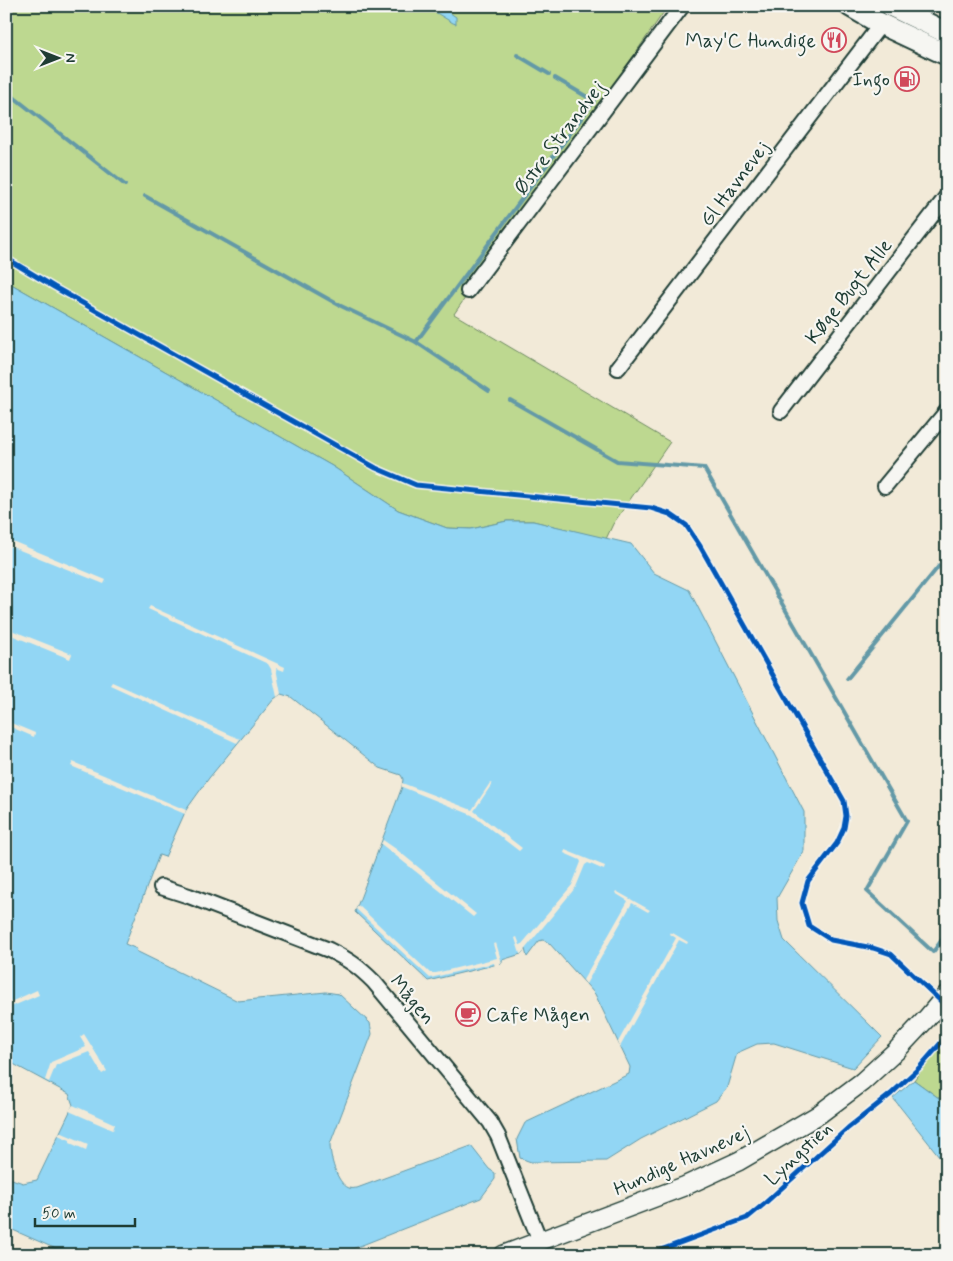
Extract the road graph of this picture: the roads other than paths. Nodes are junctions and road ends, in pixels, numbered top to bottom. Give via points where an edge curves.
1 (682, 6) edge
2 (850, 6) edge
3 (897, 8) edge
4 (882, 24) junction
5 (947, 33) edge
6 (947, 56) edge
7 (947, 196) edge
8 (468, 291) dead end
9 (618, 368) dead end
10 (781, 410) dead end
11 (947, 411) edge
12 (885, 486) dead end
13 (161, 887) dead end
14 (947, 994) edge
15 (540, 1241) junction
16 (503, 1255) edge

1 - 8 street, Østre Strandvej
2 - 4 main road
3 - 5 main road
4 - 6 main road
4 - 9 street, Gl Havnevej
7 - 10 street, Køge Bugt Alle
11 - 12 street
13 - 15 street, Mågen via 328,950 345,958 374,982 490,1122
14 - 15 street, Hundige Havnevej via 896,1051 818,1115 730,1166
15 - 16 street, Hundige Havnevej

